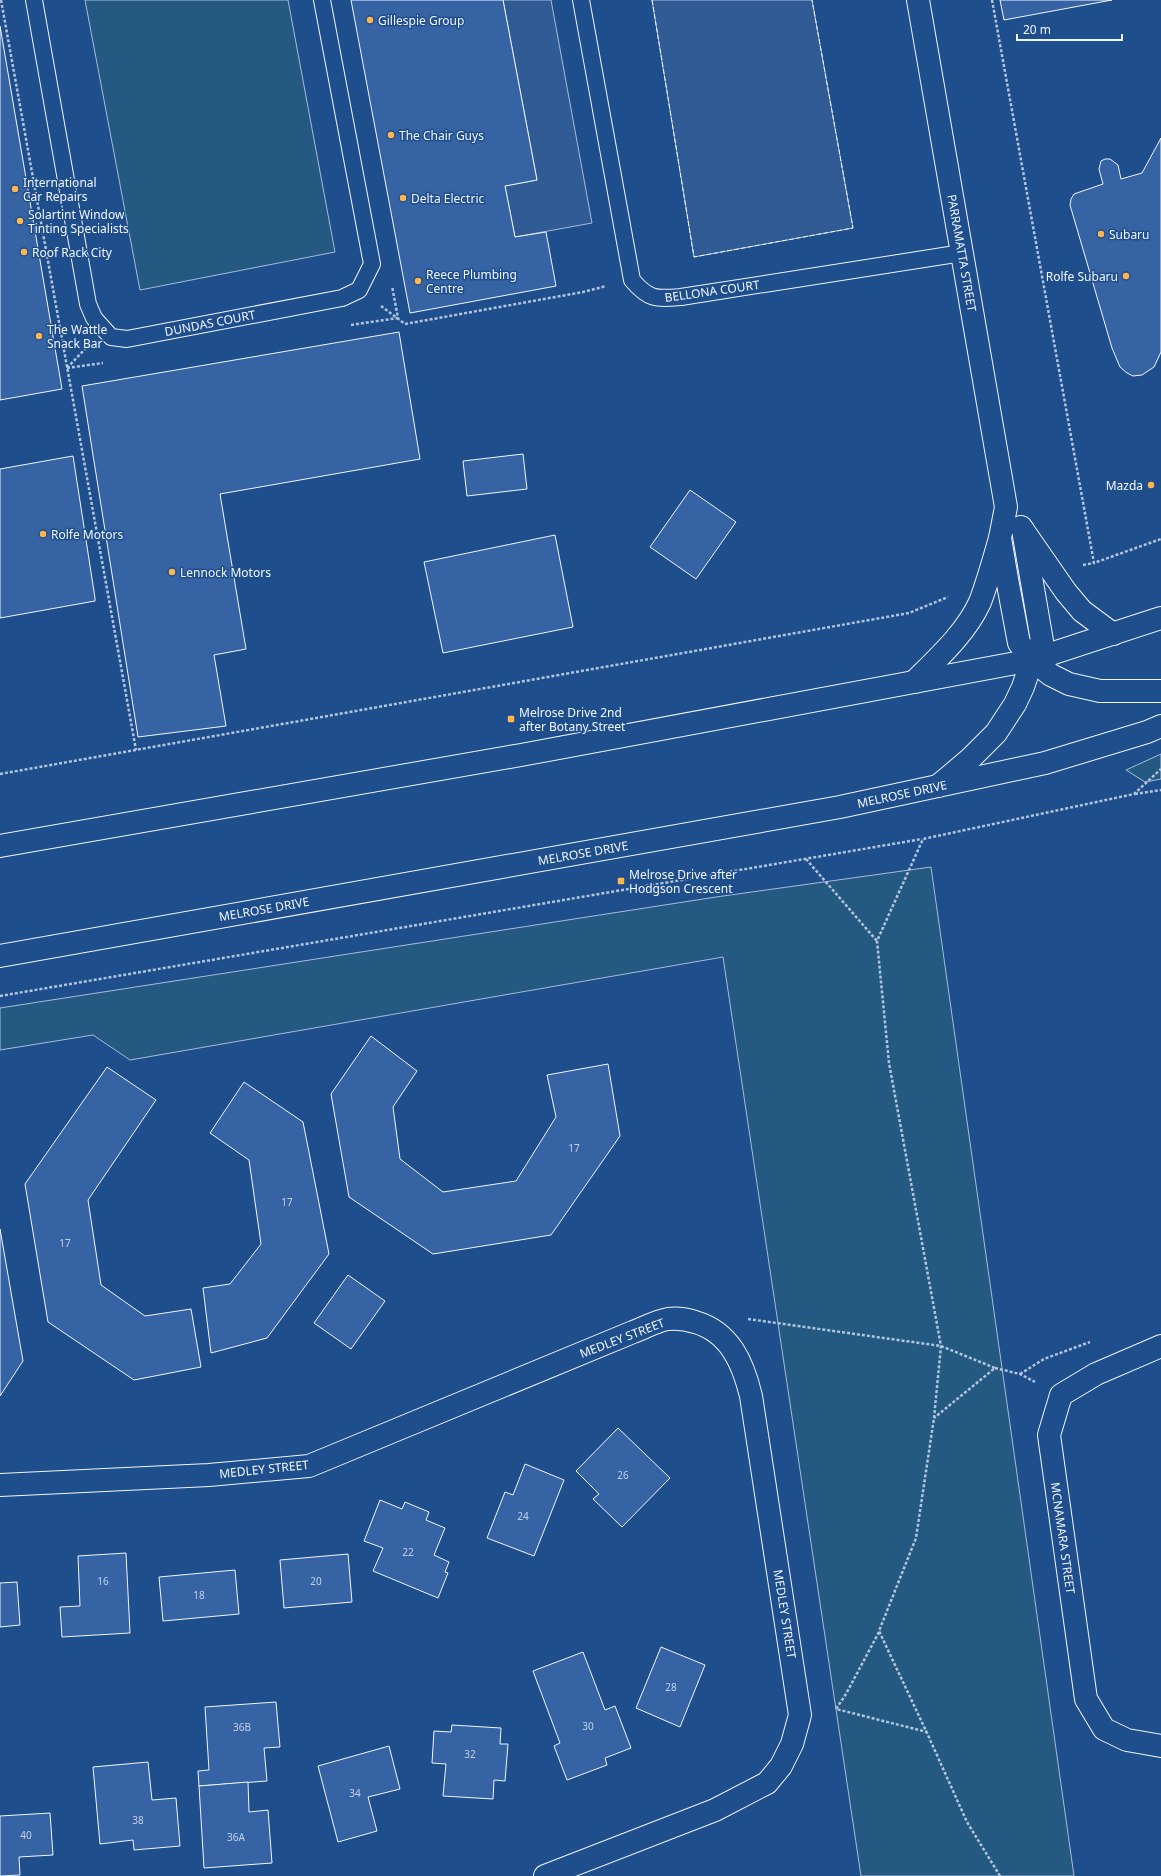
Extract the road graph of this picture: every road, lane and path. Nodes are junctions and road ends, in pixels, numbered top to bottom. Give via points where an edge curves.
1 (1, 0) edge
2 (34, 0) edge
3 (322, 0) edge
4 (580, 0) edge
5 (918, 0) edge
6 (992, 0) edge
7 (962, 254) junction
8 (391, 279) dead end
9 (632, 280) junction
10 (359, 290) junction
11 (398, 318) junction
12 (343, 326) dead end
13 (107, 362) dead end
14 (68, 368) junction
15 (1006, 507) junction
16 (1023, 530) junction
17 (1000, 538) junction
18 (1161, 539) edge
19 (1094, 563) junction
20 (1052, 570) junction
21 (986, 582) junction
22 (1161, 618) edge
23 (1113, 634) junction
24 (1032, 660) junction
25 (914, 682) junction
26 (1161, 691) edge
27 (1161, 726) edge
28 (136, 750) junction
29 (1161, 769) edge
30 (0, 774) edge
31 (938, 786) junction
32 (1161, 790) edge
33 (1134, 794) junction
34 (923, 839) junction
35 (0, 846) edge
36 (806, 859) junction
37 (877, 941) junction
38 (0, 956) edge
39 (0, 996) edge
40 (714, 1329) junction
41 (941, 1346) junction
42 (1161, 1346) edge
43 (995, 1368) junction
44 (1061, 1395) junction
45 (934, 1418) junction
46 (0, 1485) edge
47 (880, 1631) junction
48 (928, 1733) junction
49 (1161, 1746) edge
50 (545, 1876) edge
51 (1000, 1876) edge

1 - 14 path
2 - 10 lane, DUNDAS COURT via 88,304 94,318 111,336 127,339 342,298
3 - 10 lane via 372,264
4 - 9 lane
5 - 7 street, PARRAMATTA STREET
6 - 19 path
7 - 9 lane, BELLONA COURT via 658,299 642,292
7 - 15 street, PARRAMATTA STREET
8 - 11 path
9 - 11 path via 583,292 405,324
10 - 11 path
11 - 12 path
13 - 14 path
14 - 28 path
15 - 16 street, PARRAMATTA STREET
15 - 17 street, PARRAMATTA STREET
16 - 20 street
16 - 24 street, PARRAMATTA STREET via 1042,640
17 - 21 street
17 - 24 street, PARRAMATTA STREET via 1019,643
18 - 19 path
19 - 20 path
20 - 23 street via 1082,611
21 - 25 street via 979,602 961,632
21 - 28 path via 908,613
22 - 23 street
23 - 24 street
24 - 25 street
24 - 26 street, PARRAMATTA STREET via 1051,675 1084,688 1100,691
24 - 31 street, PARRAMATTA STREET via 1015,704 996,733
25 - 35 street via 513,756
27 - 31 street, MELROSE DRIVE via 1045,763
28 - 30 path
29 - 33 path
31 - 38 street, MELROSE DRIVE via 840,807
32 - 33 path
33 - 34 path
34 - 36 path
34 - 37 path
36 - 37 path
36 - 39 path
37 - 41 path via 889,1063
40 - 41 path via 743,1319
40 - 46 street, MEDLEY STREET via 683,1319 667,1319 309,1466 208,1475
40 - 50 street, MEDLEY STREET via 736,1354 746,1374 751,1396 800,1715 792,1744 781,1766 767,1783 715,1810
41 - 43 path
41 - 45 path
42 - 44 street via 1096,1374
43 - 44 path via 1020,1374
43 - 45 path
44 - 49 street, MCNAMARA STREET via 1048,1435 1086,1699 1104,1730 1127,1740
45 - 47 path via 916,1538
47 - 48 path
47 - 48 path via 836,1709
48 - 51 path via 967,1822

